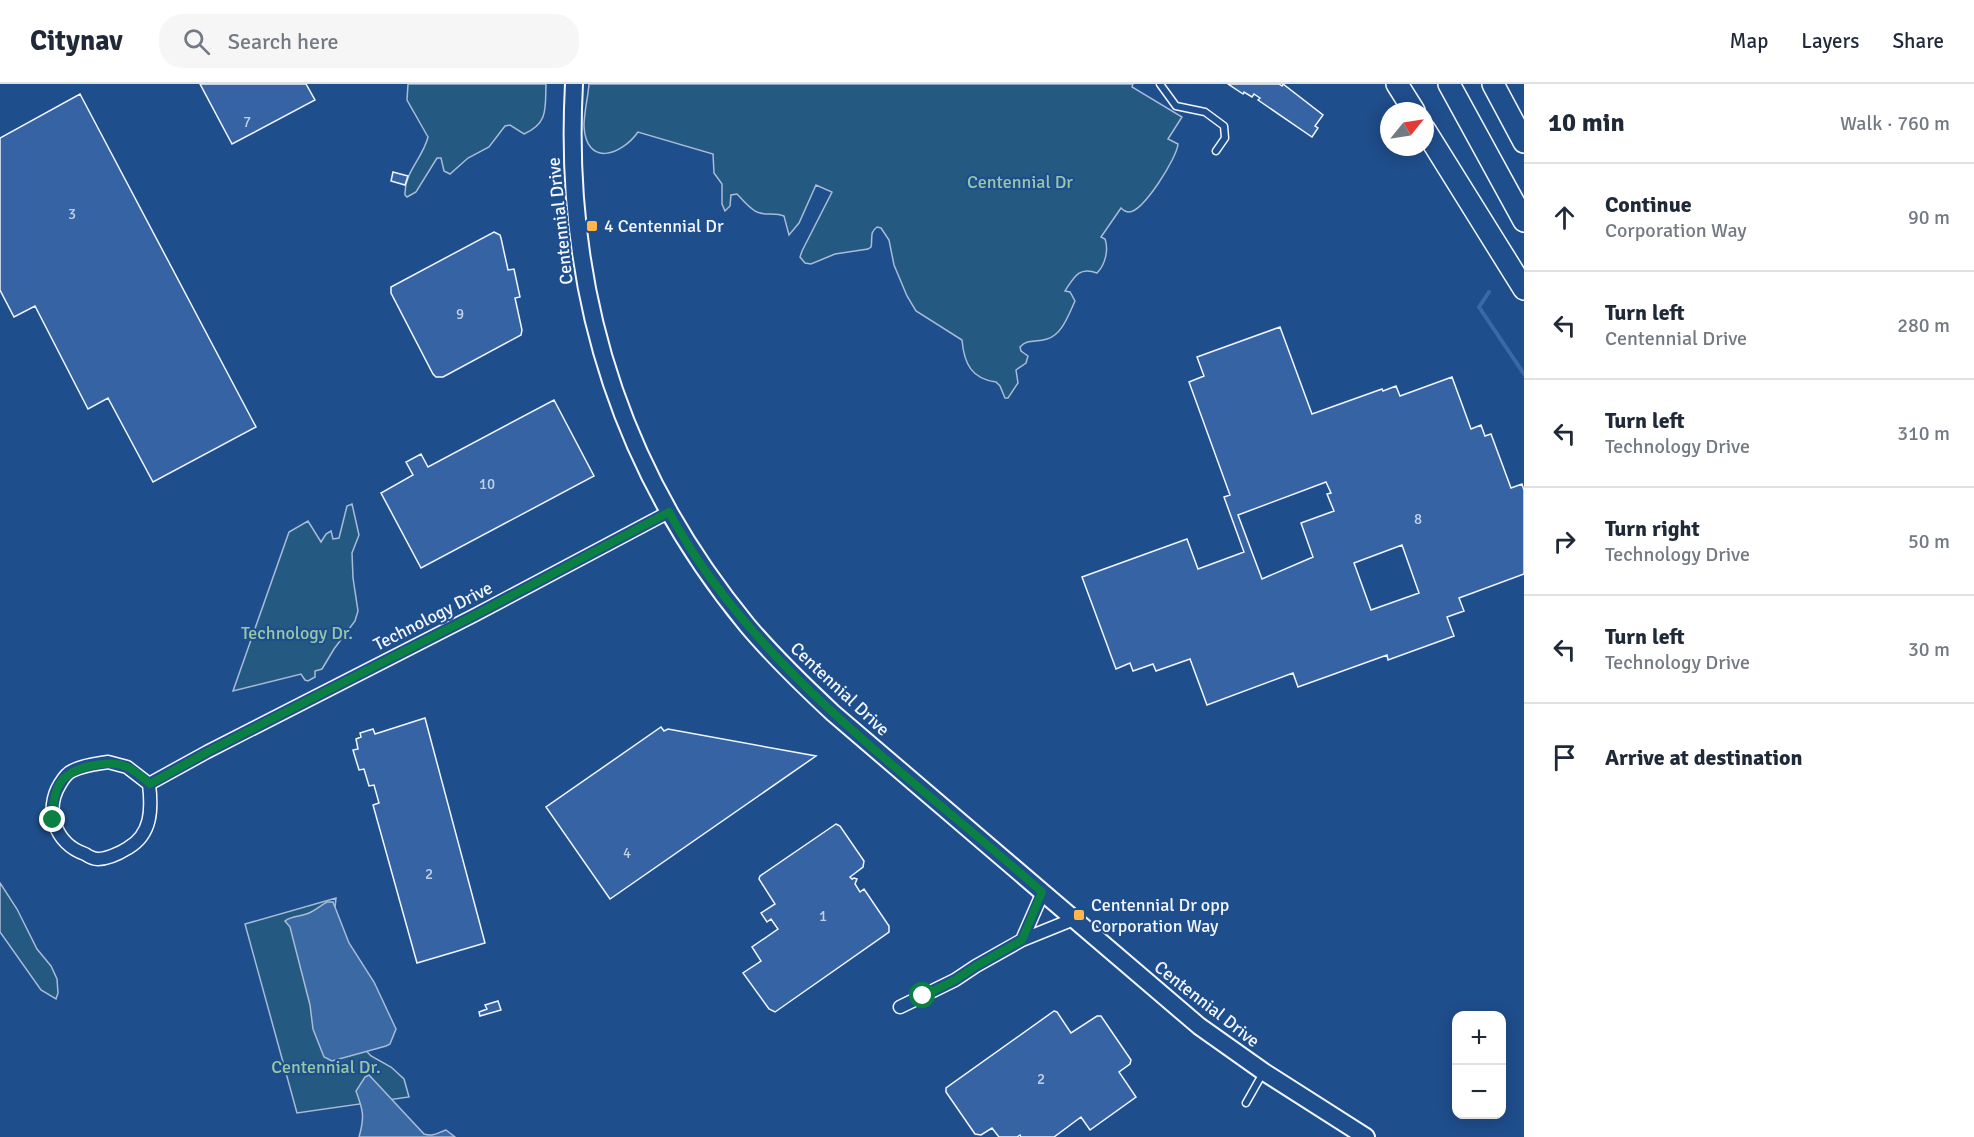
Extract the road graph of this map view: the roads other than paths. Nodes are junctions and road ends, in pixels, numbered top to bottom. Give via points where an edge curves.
1 (574, 84) edge
2 (1160, 84) edge
3 (1397, 84) edge
4 (1449, 84) edge
5 (1494, 84) edge
6 (1408, 102) edge
7 (1524, 132) edge
8 (1524, 142) edge
9 (1434, 144) edge
10 (1216, 151) dead end
11 (1524, 221) edge
12 (1524, 289) edge
13 (669, 512) junction
14 (150, 784) junction
15 (1042, 892) junction
16 (1074, 919) junction
17 (1022, 940) junction
18 (900, 1007) dead end
19 (1264, 1072) junction
20 (1246, 1103) dead end
21 (1366, 1137) edge

1 - 13 street, Centennial Drive via 574,198 591,313 617,401
2 - 10 lane via 1176,106 1205,112 1224,126 1225,138
3 - 6 highway
4 - 11 highway
5 - 7 highway
5 - 8 highway
9 - 12 highway
13 - 14 street, Technology Drive
13 - 15 street, Centennial Drive via 724,596 785,666 833,713
14 - 14 street via 148,825 136,843 98,859 74,851 60,837 53,820 52,800 71,771 108,762 127,767
15 - 16 street, Centennial Drive
15 - 17 street
16 - 17 street
16 - 19 street, Centennial Drive via 1199,1026
17 - 18 street
19 - 20 lane
19 - 21 street, Centennial Drive

